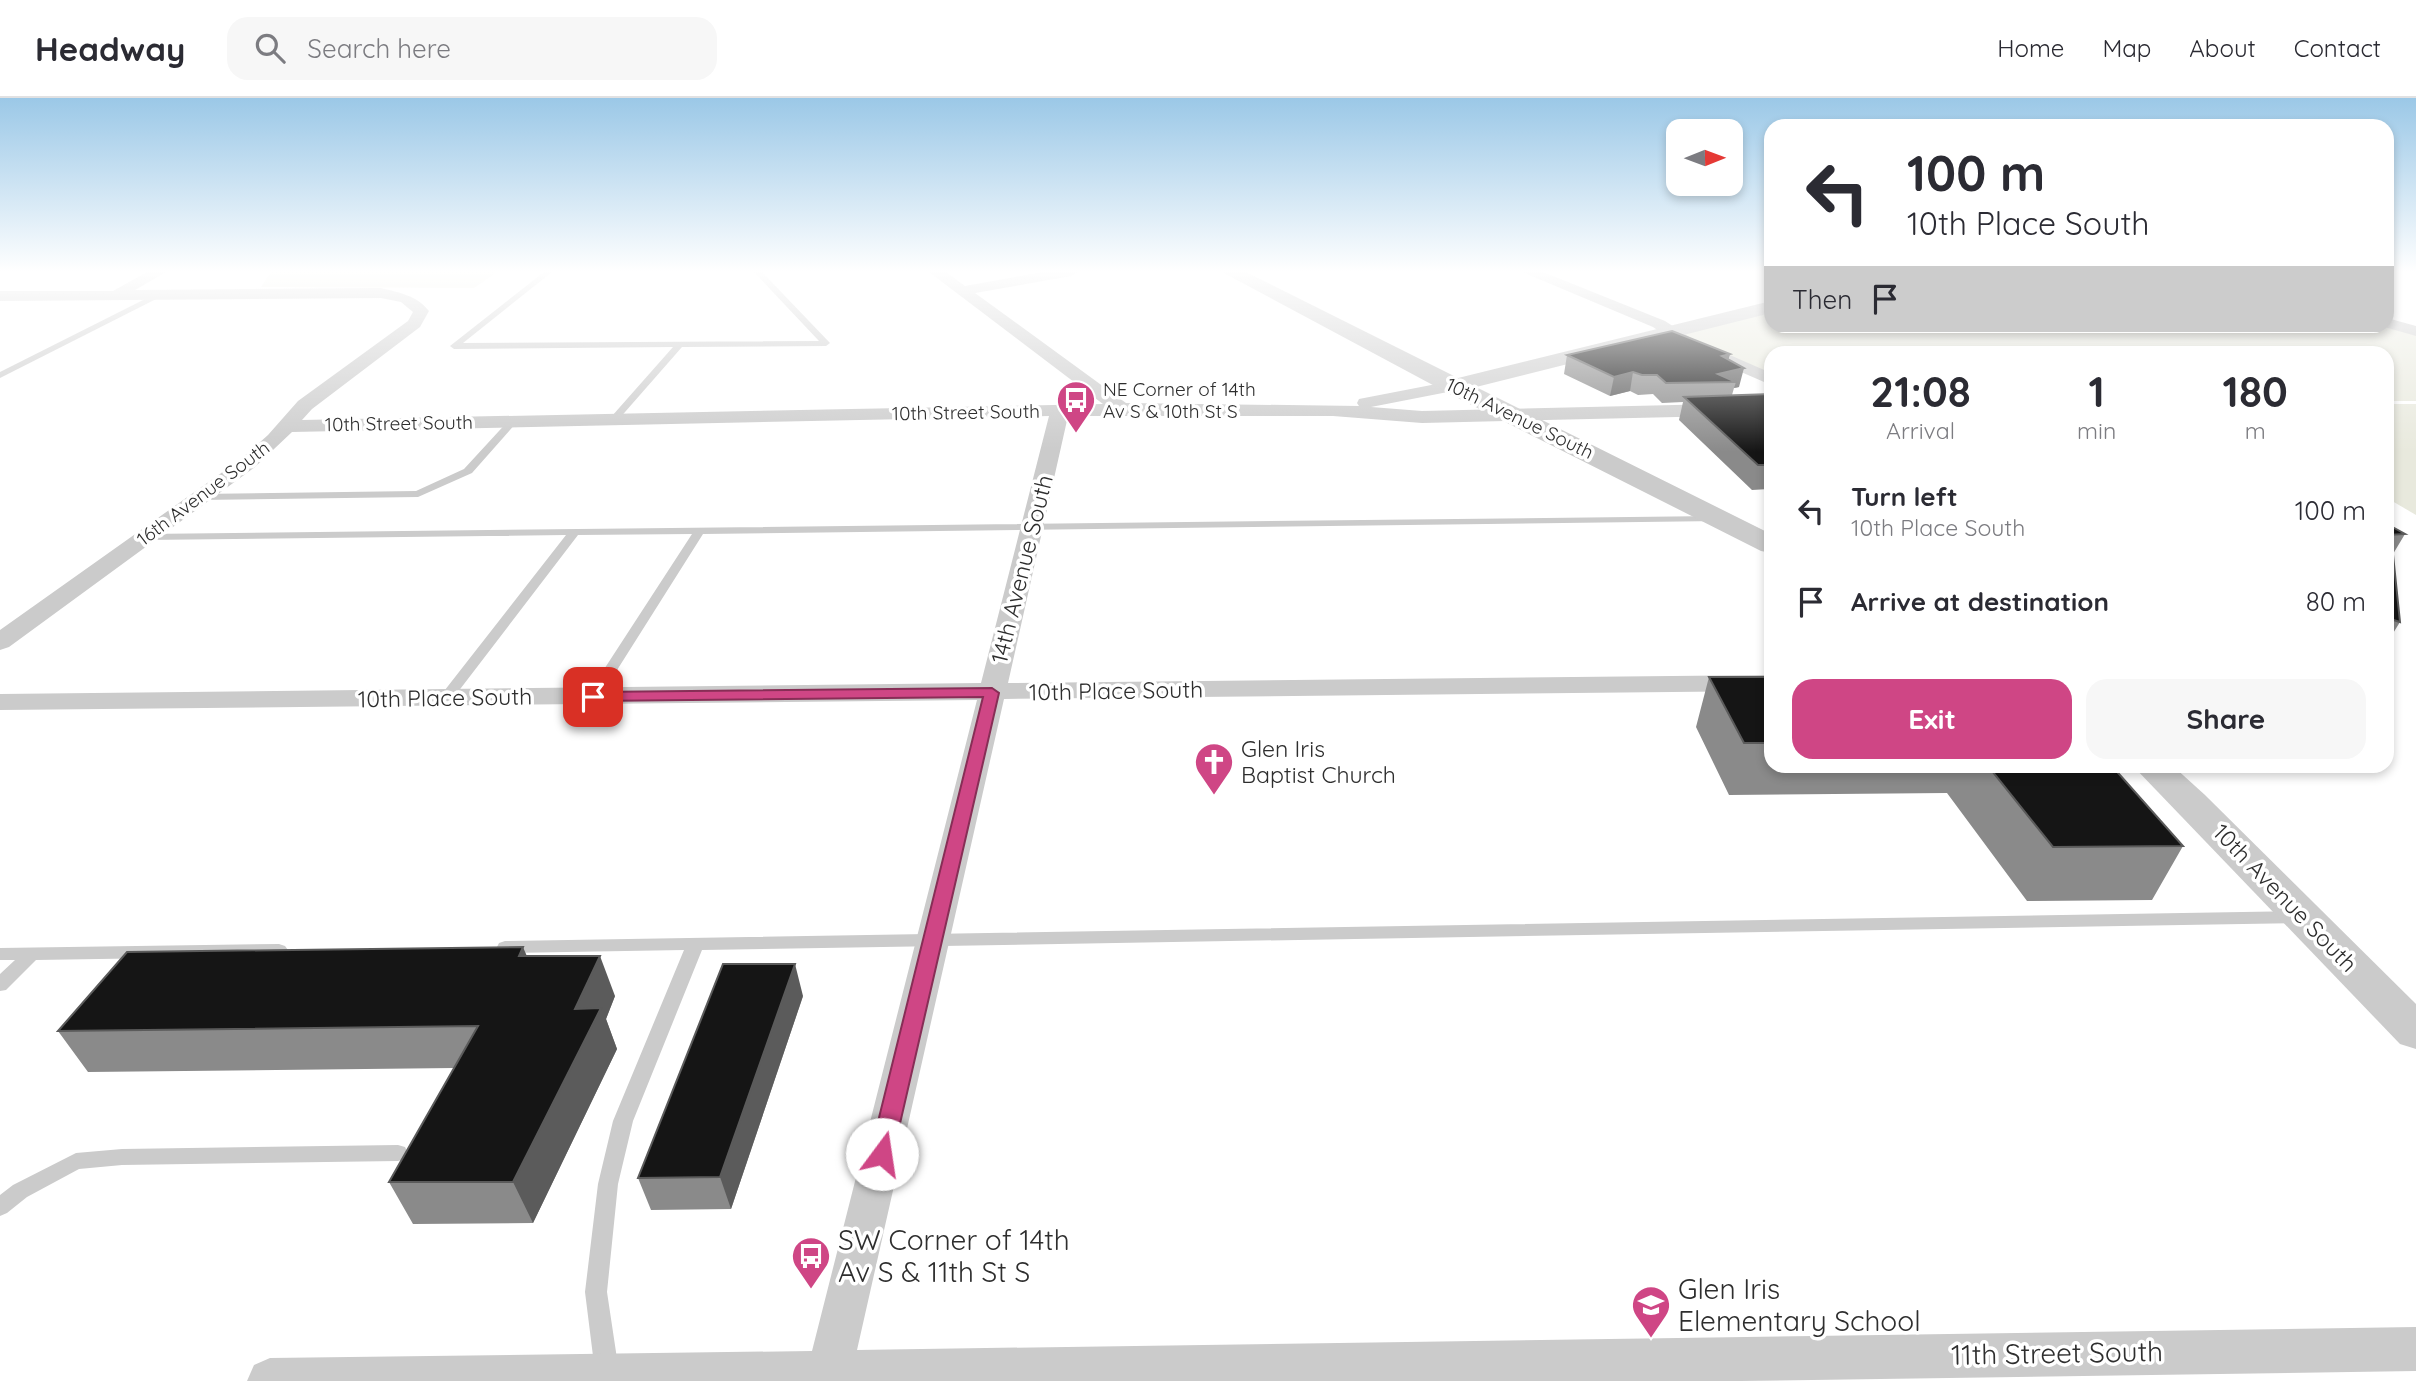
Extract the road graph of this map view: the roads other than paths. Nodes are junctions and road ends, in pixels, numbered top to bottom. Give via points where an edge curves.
1 (86, 332) edge
2 (403, 332) edge
3 (471, 332) edge
4 (815, 332) edge
5 (1017, 332) edge
6 (1347, 332) edge
7 (1666, 332) joint
8 (680, 344) junction
9 (0, 375) edge
10 (1764, 377) edge
11 (1452, 386) junction
12 (1122, 409) junction
13 (1764, 409) edge
14 (1060, 410) junction
15 (1333, 410) junction
16 (1514, 414) junction
17 (615, 418) junction
18 (514, 420) junction
19 (287, 426) junction
20 (200, 497) junction
21 (1720, 519) junction
22 (1031, 528) junction
23 (699, 531) junction
24 (574, 533) junction
25 (145, 537) junction
26 (1764, 541) edge
27 (0, 642) edge
28 (1764, 683) edge
29 (992, 693) junction
30 (593, 697) junction
31 (446, 698) junction
32 (0, 702) edge
33 (2159, 773) edge
34 (2302, 917) junction
35 (933, 942) junction
36 (695, 945) junction
37 (488, 948) edge
38 (294, 950) edge
39 (0, 954) edge
40 (31, 954) junction
41 (0, 985) edge
42 (2416, 1032) edge
43 (398, 1153) dead end
44 (0, 1207) edge
45 (2416, 1349) edge
46 (608, 1377) junction
47 (828, 1378) edge
48 (270, 1381) edge

1 - 9 lane
2 - 19 street, 16th Avenue South via 305,405
3 - 8 lane via 454,345
4 - 8 lane via 826,343
5 - 12 street
6 - 11 street, 10th Avenue South
7 - 10 street
7 - 11 street
8 - 17 lane
11 - 15 street
11 - 16 street, 10th Avenue South
12 - 14 street, 10th Street South
12 - 15 street, 10th Street South
13 - 16 street, 10th Street South
14 - 17 street, 10th Street South
14 - 22 street, 14th Avenue South
15 - 16 street, 10th Street South via 1422,416
16 - 21 street, 10th Avenue South
17 - 18 street, 10th Street South
18 - 19 street, 10th Street South
18 - 20 lane via 468,471 418,494
19 - 20 street, 16th Avenue South
20 - 25 street, 16th Avenue South
21 - 22 lane
21 - 26 street, 10th Avenue South
22 - 23 lane
22 - 29 street, 14th Avenue South
23 - 24 lane
23 - 30 lane
24 - 25 lane
24 - 31 lane
25 - 27 street, 16th Avenue South
28 - 29 street, 10th Place South
29 - 30 street, 10th Place South
29 - 35 street, 14th Avenue South
30 - 31 street, 10th Place South
31 - 32 street, 10th Place South
33 - 34 street, 10th Avenue South
34 - 35 lane
34 - 42 street, 10th Avenue South
35 - 36 lane
35 - 47 street, 14th Avenue South
36 - 37 lane
36 - 46 lane via 623,1121 608,1184 596,1292
38 - 40 lane
39 - 40 lane
40 - 41 lane
43 - 44 lane via 76,1161 28,1185
45 - 47 street, 11th Street South
46 - 47 street, 11th Street South
46 - 48 street, 11th Street South

